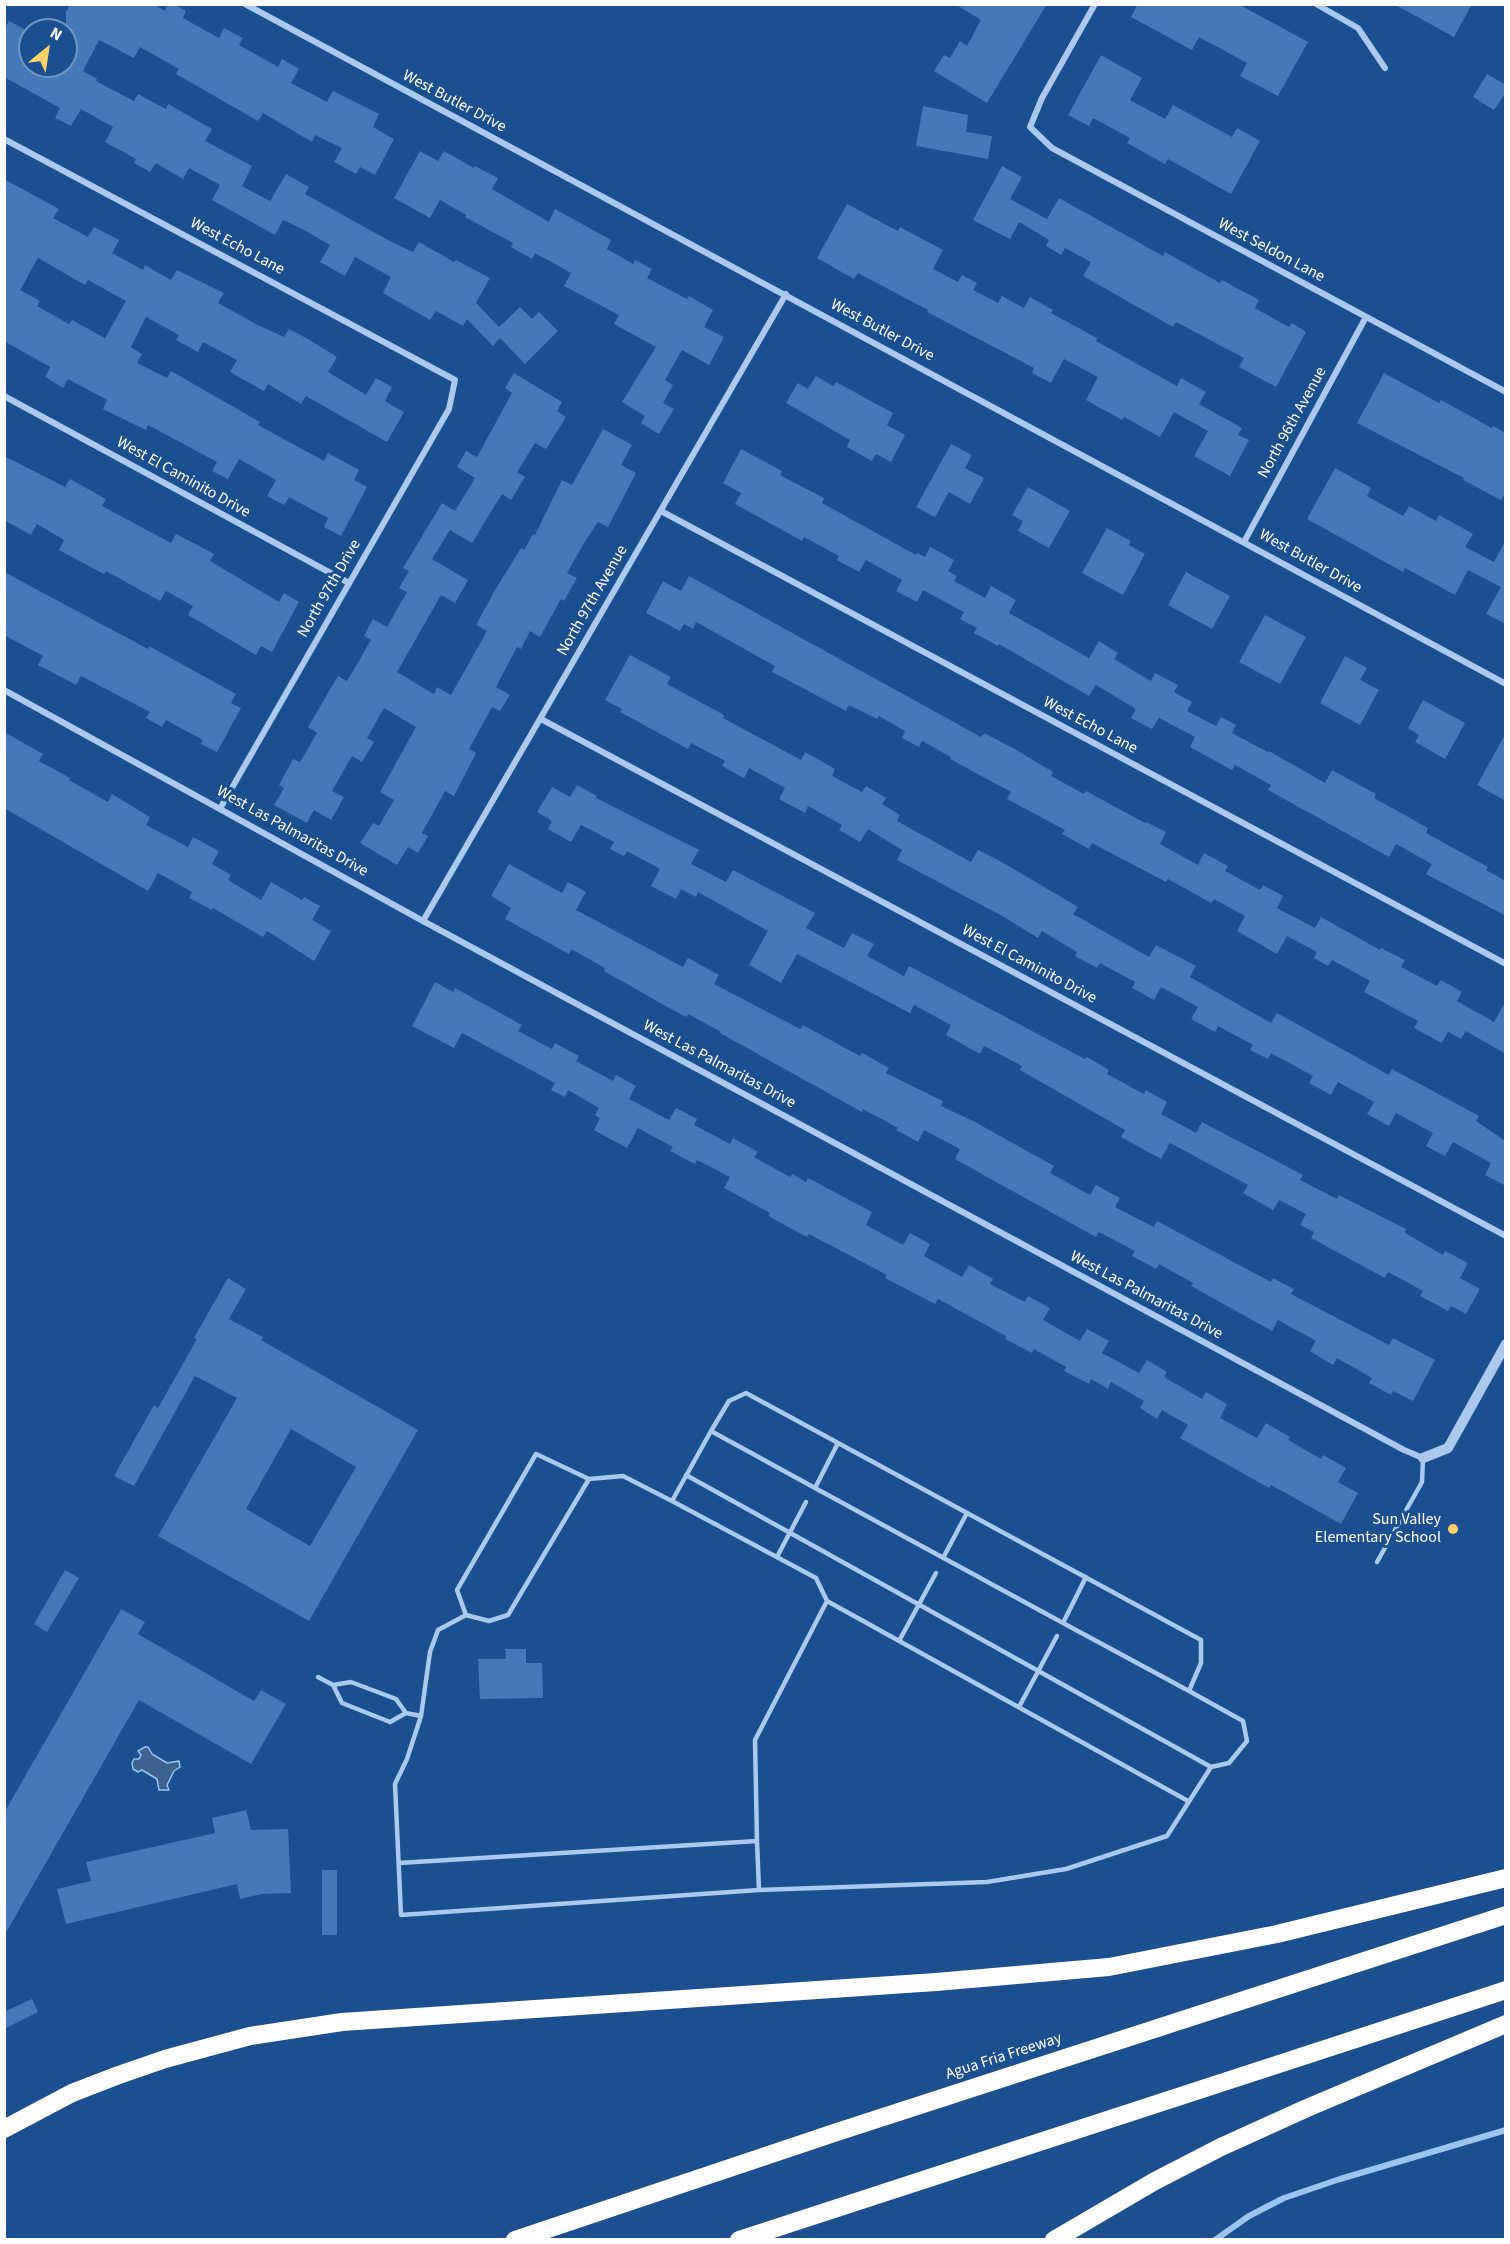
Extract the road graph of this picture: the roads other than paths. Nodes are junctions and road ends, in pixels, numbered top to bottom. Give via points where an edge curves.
1 (245, 4) edge
2 (1095, 4) edge
3 (1316, 4) edge
4 (1384, 68) dead end
5 (4, 139) edge
6 (786, 294) junction
7 (1366, 317) junction
8 (455, 380) joint
9 (1506, 392) edge
10 (4, 396) edge
11 (661, 511) junction
12 (1244, 542) junction
13 (349, 583) junction
14 (1506, 684) edge
15 (4, 690) edge
16 (541, 719) junction
17 (221, 807) junction
18 (423, 921) junction
19 (1506, 964) edge
20 (1506, 1236) edge
21 (1506, 1344) edge
22 (711, 1431) junction
23 (838, 1443) junction
24 (1423, 1458) junction
25 (686, 1475) junction
26 (589, 1479) junction
27 (815, 1488) junction
28 (672, 1501) junction
29 (806, 1502) dead end
30 (967, 1513) junction
31 (790, 1533) junction
32 (777, 1557) junction
33 (943, 1558) junction
34 (1377, 1562) dead end
35 (936, 1572) dead end
36 (1086, 1577) junction
37 (827, 1601) junction
38 (918, 1604) junction
39 (466, 1615) junction
40 (1064, 1623) junction
41 (1057, 1636) dead end
42 (899, 1641) junction
43 (1038, 1671) junction
44 (318, 1677) dead end
45 (333, 1685) junction
46 (1189, 1691) junction
47 (1018, 1707) junction
48 (405, 1713) junction
49 (421, 1716) junction
50 (1211, 1767) junction
51 (1188, 1802) junction
52 (757, 1841) junction
53 (399, 1863) junction
54 (1506, 1878) edge
55 (759, 1890) junction
56 (1506, 1915) edge
57 (1506, 1990) edge
58 (1506, 2024) edge
59 (4, 2128) edge
60 (515, 2240) edge
61 (740, 2240) edge
62 (1054, 2240) edge

1 - 6 street, West Butler Drive
2 - 7 street, West Seldon Lane via 1030,127 1052,148
3 - 4 street via 1358,28
5 - 8 street, West Echo Lane
6 - 11 street, North 97th Avenue
6 - 12 street, West Butler Drive
7 - 9 street, West Seldon Lane
7 - 12 street, North 96th Avenue
8 - 13 street, North 97th Drive via 449,409
10 - 13 street, West El Caminito Drive
11 - 16 street, North 97th Avenue
11 - 19 street, West Echo Lane
12 - 14 street, West Butler Drive
13 - 17 street, North 97th Drive
15 - 17 street, West Las Palmaritas Drive
16 - 18 street, North 97th Avenue
16 - 20 street, West El Caminito Drive
17 - 18 street, West Las Palmaritas Drive
18 - 24 street, West Las Palmaritas Drive
21 - 24 street via 1448,1448
22 - 23 lane via 729,1401 746,1393
22 - 25 lane
22 - 27 lane
23 - 27 lane
23 - 30 lane
24 - 34 lane via 1422,1482
25 - 28 lane
25 - 31 lane
26 - 28 lane via 623,1476
26 - 39 lane via 508,1615 489,1621
26 - 39 lane via 536,1454 457,1590
27 - 33 lane
28 - 32 lane
29 - 31 lane
30 - 33 lane
30 - 36 lane
31 - 32 lane
31 - 38 lane
32 - 37 lane via 816,1578
33 - 40 lane
35 - 38 lane
36 - 40 lane
36 - 46 lane via 1201,1640 1201,1663
37 - 42 lane
37 - 52 lane via 755,1740
38 - 42 lane
38 - 43 lane
39 - 49 lane via 438,1630 430,1652
40 - 46 lane
41 - 43 lane
42 - 47 lane
43 - 47 lane
43 - 50 lane
44 - 45 lane
45 - 48 lane via 351,1682 396,1700
45 - 48 lane via 342,1703 390,1722
46 - 50 lane via 1243,1721 1247,1741 1229,1763
47 - 51 lane
48 - 49 lane
49 - 53 lane via 395,1784
50 - 51 lane
51 - 55 lane via 1167,1836 1066,1869 987,1882
52 - 53 lane
52 - 55 lane
53 - 55 lane via 401,1915
54 - 59 highway via 1277,1934 1109,1967 342,2022 250,2036 116,2076 72,2093
56 - 60 highway, Agua Fria Freeway
57 - 61 highway
58 - 62 highway via 1221,2147

